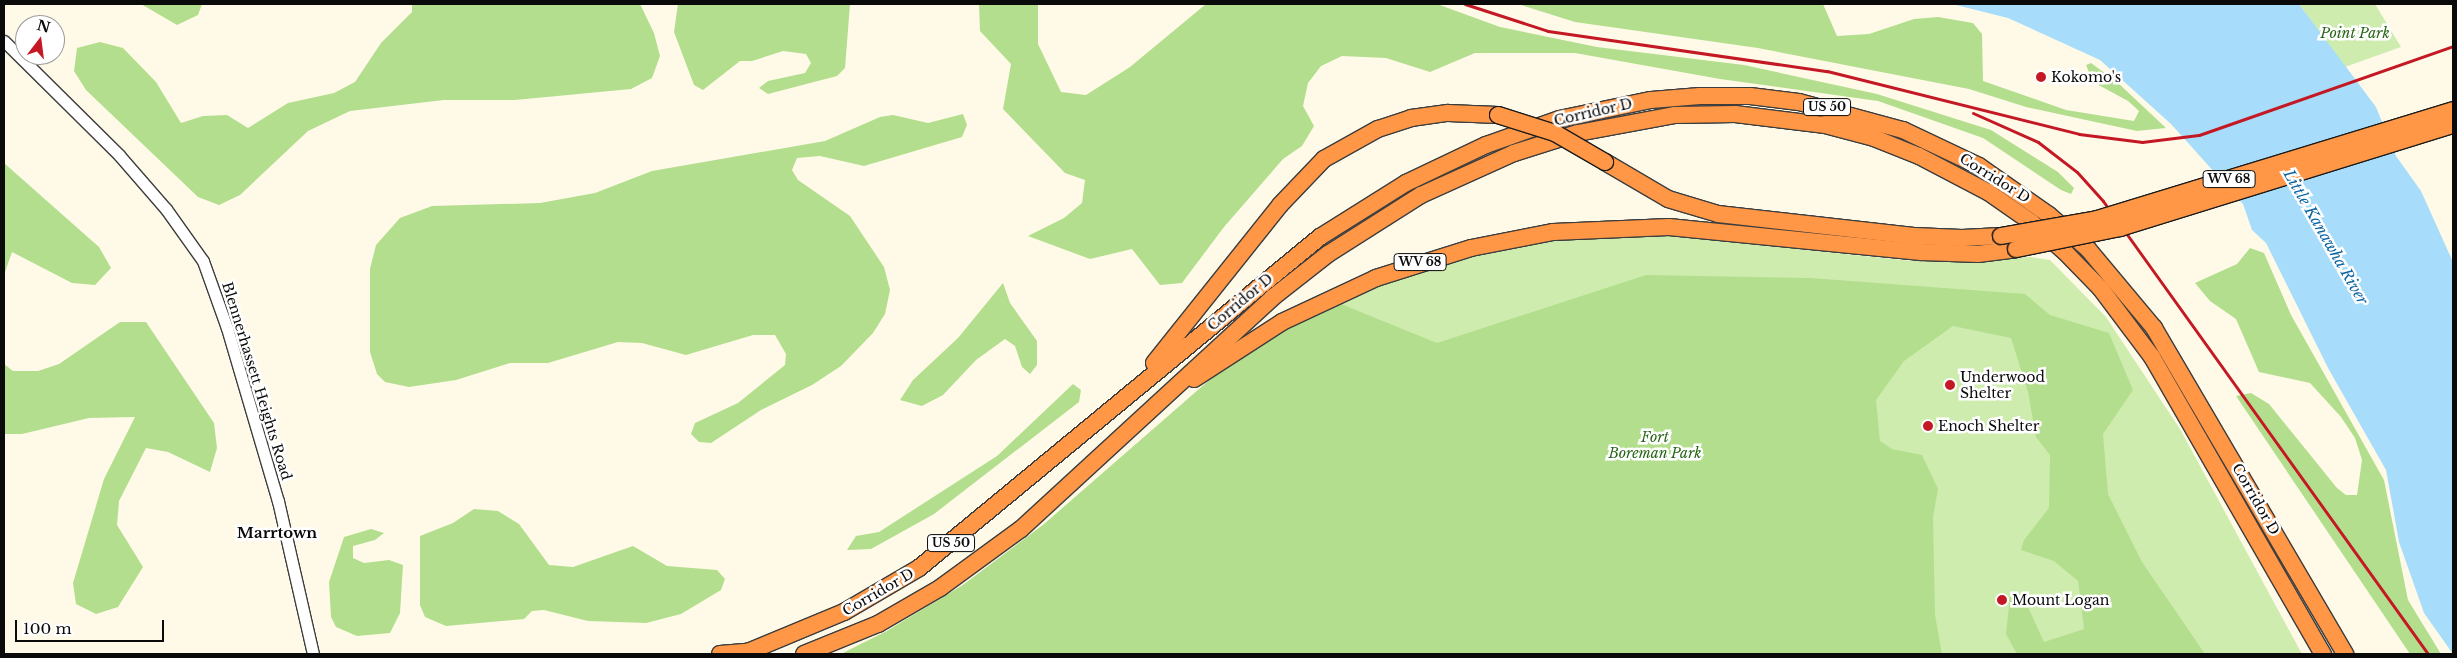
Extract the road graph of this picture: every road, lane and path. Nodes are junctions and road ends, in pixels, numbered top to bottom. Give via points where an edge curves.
1 (4, 41) edge
2 (2453, 110) edge
3 (2453, 124) edge
4 (1131, 390) junction
5 (1171, 394) junction
6 (748, 653) edge
7 (313, 654) edge
8 (720, 654) edge
9 (804, 654) edge
10 (2323, 654) edge
11 (2345, 654) edge

1 - 7 street, Blennerhassett Heights Road via 119,155 166,209 203,261 227,328 278,501 301,613
2 - 4 highway, WV 68, bridge via 2098,219 2001,236 1962,238 1914,236 1718,214 1668,199 1555,133 1498,115 1448,113 1411,118 1378,129 1324,160 1280,205
3 - 5 highway, WV 68, bridge via 2120,228 2016,250 1978,254 1921,252 1669,227 1584,229 1517,238 1438,256 1348,289 1282,322
4 - 6 highway, Corridor D / US 50 via 1013,493 918,568 844,612
4 - 11 highway, Corridor D / US 50 via 1320,237 1406,182 1486,145 1558,119 1650,100 1750,96 1829,108 1903,130 1979,166 2022,194 2088,250 2154,328 2184,375
5 - 9 highway, Corridor D / US 50 via 1022,529 940,588 878,624
5 - 10 highway, Corridor D / US 50 via 1225,339 1328,254 1421,194 1514,153 1617,123 1675,115 1770,116 1825,125 1874,138 1953,172 2031,222 2083,270 2128,322 2157,364
6 - 8 highway, Corridor D

